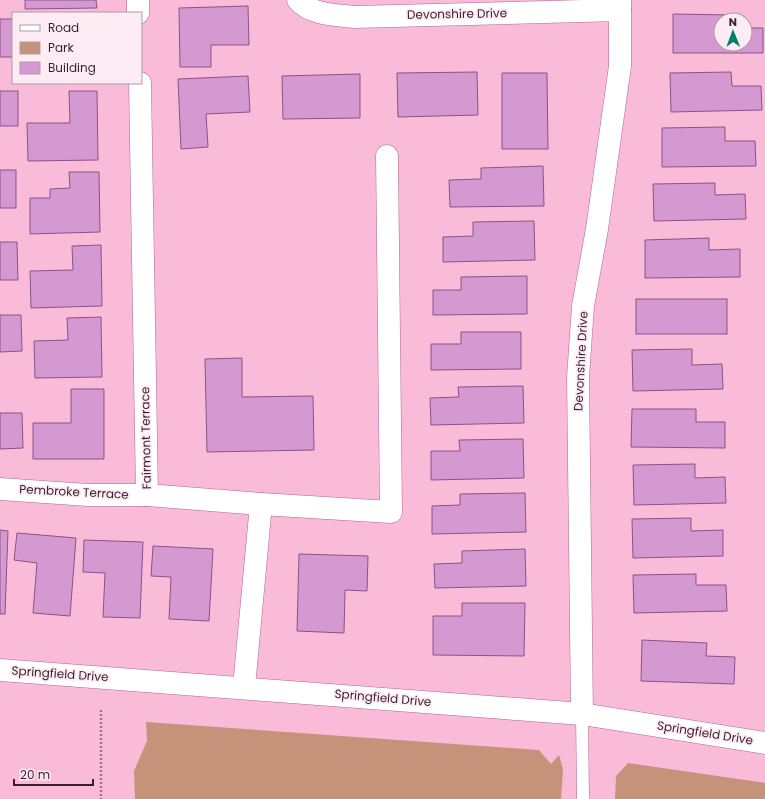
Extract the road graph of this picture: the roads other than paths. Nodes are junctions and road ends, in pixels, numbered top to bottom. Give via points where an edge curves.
1 (138, 0) edge
2 (298, 0) edge
3 (620, 5) edge
4 (138, 12) edge
5 (140, 84) edge
6 (387, 156) dead end
7 (0, 489) edge
8 (147, 495) junction
9 (261, 504) junction
10 (0, 670) edge
11 (244, 687) junction
12 (582, 714) junction
13 (765, 743) edge
14 (583, 799) edge

1 - 4 street
2 - 3 street, Devonshire Drive via 324,14 355,17
3 - 12 street, Devonshire Drive via 620,66 583,306 578,377
5 - 8 street, Fairmont Terrace
6 - 9 street, Fairmont Terrace via 391,512
7 - 8 street, Pembroke Terrace via 88,495
8 - 9 street, Fairmont Terrace
9 - 11 street
10 - 11 street, Springfield Drive
11 - 12 street, Springfield Drive
12 - 13 street, Springfield Drive
12 - 14 lane

